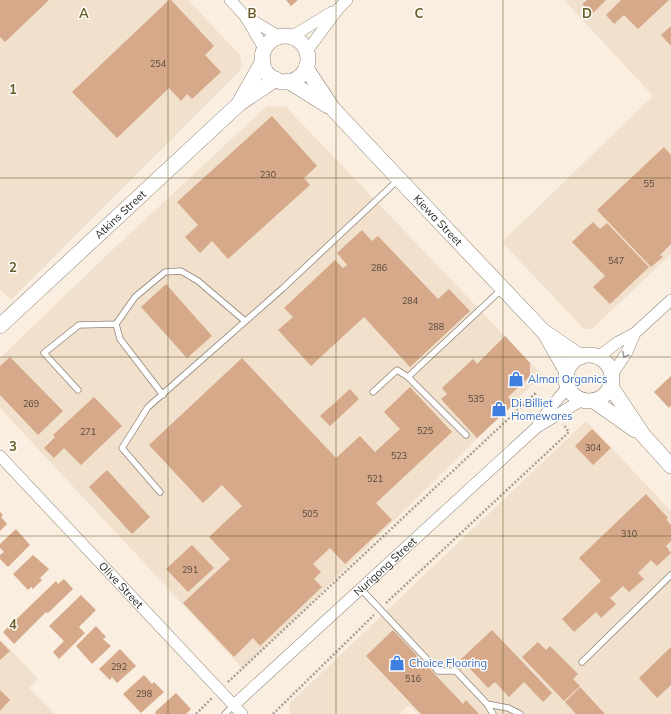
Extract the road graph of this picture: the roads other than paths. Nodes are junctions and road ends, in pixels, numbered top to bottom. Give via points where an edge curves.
1 (230, 0) edge
2 (347, 0) edge
3 (338, 8) junction
4 (245, 16) junction
5 (286, 37) junction
6 (307, 51) junction
7 (264, 56) junction
8 (306, 68) junction
9 (282, 80) junction
10 (240, 103) junction
11 (333, 109) junction
12 (399, 179) junction
13 (503, 288) junction
14 (671, 300) edge
15 (245, 321) junction
16 (116, 324) junction
17 (0, 326) edge
18 (543, 331) junction
19 (635, 333) junction
20 (580, 357) junction
21 (598, 357) junction
22 (408, 376) junction
23 (568, 380) junction
24 (612, 381) junction
25 (78, 390) dead end
26 (373, 392) dead end
27 (164, 395) junction
28 (588, 400) junction
29 (537, 427) junction
30 (466, 435) dead end
31 (643, 435) junction
32 (0, 456) edge
33 (671, 466) edge
34 (160, 492) dead end
35 (671, 575) edge
36 (360, 588) junction
37 (582, 662) dead end
38 (487, 704) junction
39 (234, 705) junction
40 (225, 714) edge
41 (242, 714) edge
42 (493, 714) edge
43 (520, 714) edge

1 - 4 street
2 - 3 street
3 - 5 street
3 - 6 street
4 - 5 street
4 - 7 street
5 - 6 street via 298,40
5 - 7 street via 274,39 268,44
6 - 8 street
7 - 9 street via 267,72
7 - 10 street, Atkins Street
8 - 9 street via 299,77
8 - 11 street, Kiewa Street
9 - 10 street, Atkins Street
9 - 11 street, Kiewa Street
10 - 17 street, Atkins Street
11 - 12 street, Kiewa Street
12 - 13 street, Kiewa Street
12 - 15 lane
13 - 18 street, Kiewa Street
13 - 22 lane
14 - 19 street
15 - 16 lane via 198,281 181,271 165,272 135,297
15 - 27 lane
16 - 25 lane via 79,325 44,353
16 - 27 lane via 120,339
18 - 20 street, Kiewa Street
18 - 23 street, Kiewa Street
19 - 21 street
19 -> 24 street
20 - 21 street
20 - 23 street via 574,360
21 - 24 street via 608,364
22 - 26 lane via 397,370
22 - 30 lane
23 - 28 street via 576,397
23 - 29 street, Nurigong Street
24 - 28 street via 607,393 601,398
24 - 31 street
27 - 34 lane via 148,407 122,448
28 - 29 street, Nurigong Street
28 - 31 street
29 - 36 street, Nurigong Street
31 - 33 street
32 - 39 street, Olive Street
35 - 37 lane
36 - 38 lane via 438,671 456,671
36 - 39 street, Nurigong Street
38 - 42 lane
38 - 43 lane via 508,708
39 - 40 lane
39 - 41 street, Olive Street

